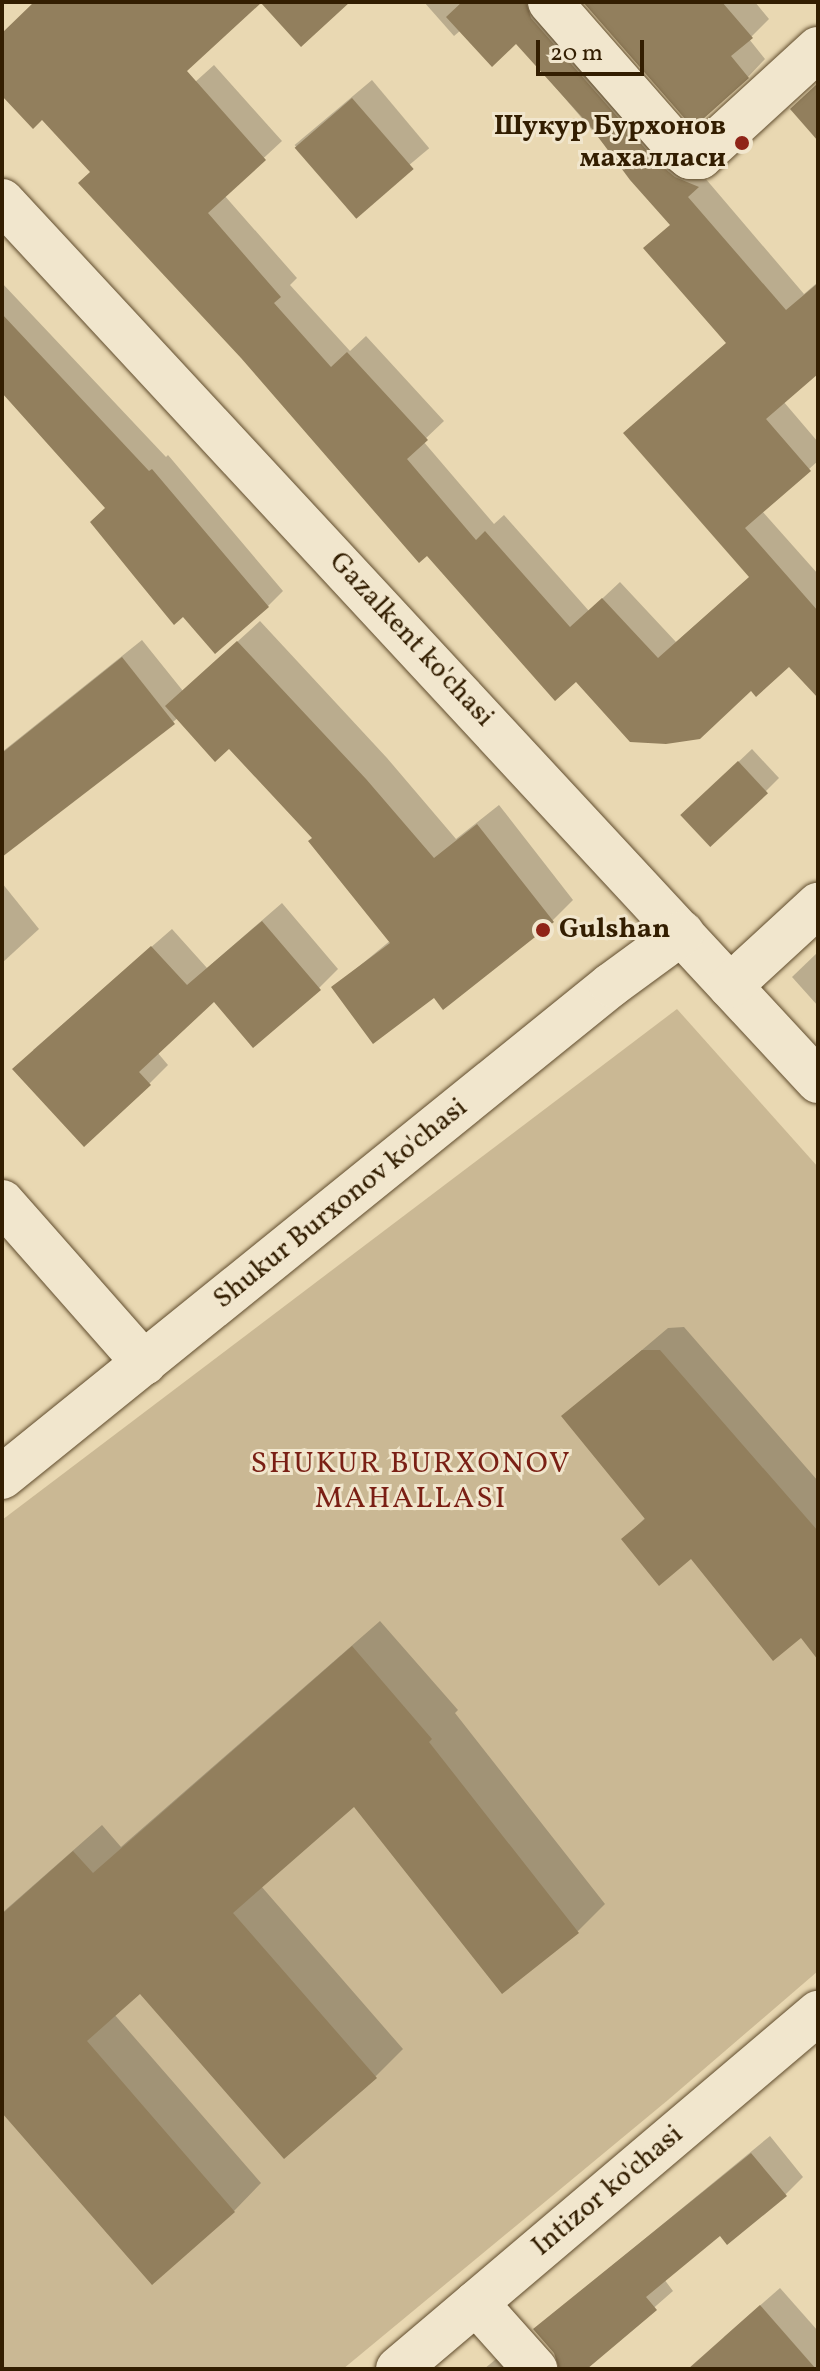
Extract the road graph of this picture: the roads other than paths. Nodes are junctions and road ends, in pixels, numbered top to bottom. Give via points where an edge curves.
1 (550, 2) edge
2 (818, 49) edge
3 (2, 201) edge
4 (818, 905) edge
5 (682, 933) junction
6 (730, 986) junction
7 (818, 1081) edge
8 (2, 1202) edge
9 (144, 1363) junction
10 (2, 1477) edge
11 (818, 2013) edge
12 (476, 2303) junction
13 (398, 2369) edge
14 (535, 2369) edge

1 - 2 street via 690,157 700,157
3 - 5 street, Gazalkent ko'chasi
4 - 6 street
5 - 6 street, Gazalkent ko'chasi
5 - 9 street, Shukur Burxonov ko'chasi
6 - 7 street, Gazalkent ko'chasi
8 - 9 street
9 - 10 street, Shukur Burxonov ko'chasi
11 - 12 street, Intizor ko'chasi
12 - 13 street, Intizor ko'chasi
12 - 14 street

